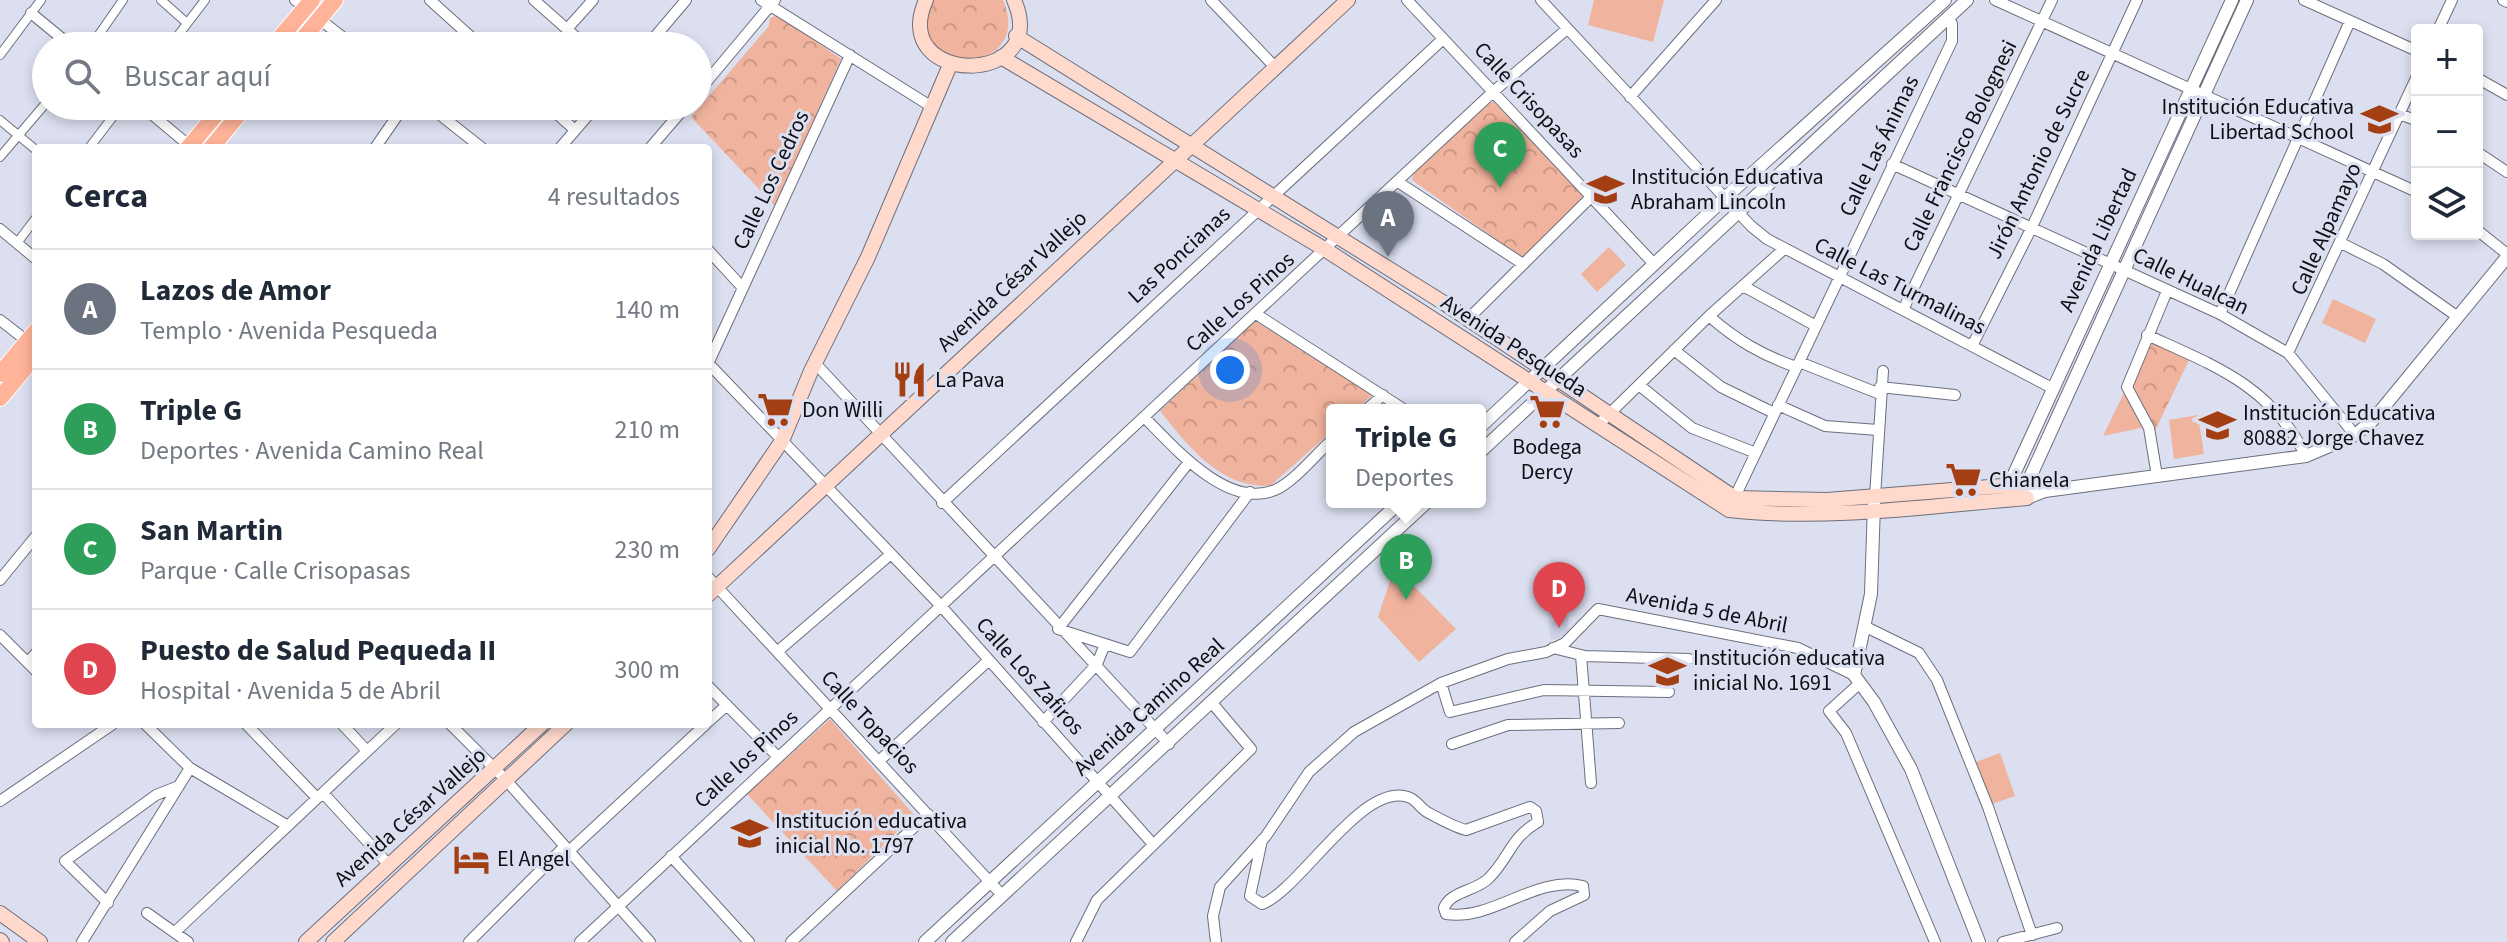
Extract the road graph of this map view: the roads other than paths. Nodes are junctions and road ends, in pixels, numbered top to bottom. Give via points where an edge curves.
1 (41, 0) edge
2 (123, 0) edge
3 (161, 0) edge
4 (205, 0) edge
5 (335, 0) edge
6 (430, 0) edge
7 (534, 0) edge
8 (593, 0) edge
9 (686, 0) edge
10 (1014, 0) edge
11 (1211, 0) edge
12 (1348, 0) edge
13 (1407, 0) edge
14 (1541, 0) edge
15 (1716, 0) edge
16 (1945, 0) edge
17 (1967, 0) edge
18 (1995, 0) edge
19 (2052, 0) edge
20 (2137, 0) edge
21 (2232, 0) edge
22 (2247, 0) edge
23 (2304, 0) edge
24 (2452, 0) edge
25 (769, 2) edge
26 (921, 2) edge
27 (304, 3) edge
28 (31, 13) junction
29 (1948, 17) junction
30 (320, 19) junction
31 (2350, 21) junction
32 (2042, 22) junction
33 (187, 23) junction
34 (2441, 24) edge
35 (567, 29) junction
36 (1567, 29) junction
37 (54, 32) edge
38 (101, 32) edge
39 (180, 32) edge
40 (283, 32) edge
41 (309, 32) edge
42 (336, 32) edge
43 (465, 32) edge
44 (570, 32) edge
45 (659, 32) edge
46 (1016, 36) junction
47 (1443, 39) junction
48 (2411, 48) edge
49 (2113, 54) junction
50 (0, 55) edge
51 (850, 55) junction
52 (1001, 57) junction
53 (950, 65) junction
54 (1275, 67) junction
55 (712, 74) edge
56 (2483, 81) edge
57 (2189, 89) junction
58 (2411, 89) edge
59 (1494, 91) junction
60 (2507, 95) edge
61 (2205, 96) junction
62 (1630, 97) junction
63 (932, 107) junction
64 (2400, 114) junction
65 (2411, 119) edge
66 (0, 120) edge
67 (32, 120) edge
68 (110, 120) edge
69 (158, 120) edge
70 (212, 120) edge
71 (234, 120) edge
72 (394, 120) edge
73 (447, 120) edge
74 (564, 120) edge
75 (584, 120) edge
76 (674, 120) edge
77 (575, 130) junction
78 (19, 136) junction
79 (2298, 139) junction
80 (92, 144) edge
81 (186, 144) edge
82 (192, 144) edge
83 (214, 144) edge
84 (378, 144) edge
85 (477, 144) edge
86 (563, 144) edge
87 (653, 144) edge
88 (1188, 146) junction
89 (32, 147) edge
90 (2483, 156) edge
91 (0, 157) edge
92 (1174, 159) junction
93 (1892, 164) junction
94 (2507, 172) edge
95 (2373, 173) junction
96 (1398, 182) junction
97 (2411, 189) edge
98 (1272, 195) junction
99 (1958, 195) junction
100 (1592, 196) junction
101 (1726, 197) junction
102 (1258, 209) junction
103 (1737, 210) junction
104 (32, 223) edge
105 (0, 229) edge
106 (2031, 229) junction
107 (2483, 235) edge
108 (1341, 237) junction
109 (17, 243) junction
110 (2341, 243) junction
111 (1784, 249) junction
112 (1326, 250) junction
113 (712, 254) edge
114 (32, 256) edge
115 (2507, 256) edge
116 (1523, 264) junction
117 (1654, 264) junction
118 (2109, 264) junction
119 (2124, 271) junction
120 (1839, 279) junction
121 (1743, 286) junction
122 (743, 288) junction
123 (2167, 291) junction
124 (1444, 303) junction
125 (1903, 310) junction
126 (1256, 314) junction
127 (2220, 314) junction
128 (1709, 316) junction
129 (2458, 317) junction
130 (1468, 319) junction
131 (0, 320) edge
132 (1432, 320) junction
133 (1816, 326) junction
134 (2147, 335) junction
135 (32, 343) edge
136 (1973, 344) junction
137 (32, 346) edge
138 (32, 347) edge
139 (1674, 350) junction
140 (2288, 353) junction
141 (712, 355) edge
142 (815, 363) junction
143 (1797, 365) junction
144 (712, 368) edge
145 (1542, 368) junction
146 (1883, 371) dead end
147 (0, 374) edge
148 (1559, 379) junction
149 (1528, 382) junction
150 (1639, 385) junction
151 (2052, 388) junction
152 (1880, 390) junction
153 (1544, 392) junction
154 (1383, 395) junction
155 (1955, 395) dead end
156 (0, 398) edge
157 (1373, 404) edge
158 (1396, 404) edge
159 (1776, 409) junction
160 (1611, 412) junction
161 (1144, 417) junction
162 (1486, 421) edge
163 (1597, 426) junction
164 (1878, 430) junction
165 (882, 435) junction
166 (2355, 435) junction
167 (782, 441) junction
168 (1326, 445) edge
169 (1486, 446) edge
170 (1756, 453) junction
171 (2306, 456) junction
172 (1189, 462) junction
173 (2157, 476) junction
174 (824, 486) junction
175 (2027, 491) junction
176 (1250, 492) junction
177 (2009, 492) junction
178 (942, 503) junction
179 (1732, 504) junction
180 (1874, 504) junction
181 (1394, 508) edge
182 (1421, 508) edge
183 (32, 541) edge
184 (712, 543) edge
185 (891, 554) junction
186 (993, 558) junction
187 (0, 580) edge
188 (712, 585) edge
189 (712, 587) edge
190 (941, 606) junction
191 (1866, 627) junction
192 (1058, 629) junction
193 (0, 635) edge
194 (1105, 644) junction
195 (1553, 648) junction
196 (778, 651) junction
197 (1581, 655) junction
198 (1689, 659) dead end
199 (989, 660) junction
200 (1097, 664) junction
201 (32, 667) edge
202 (1856, 679) junction
203 (1441, 683) junction
204 (712, 690) edge
205 (1582, 690) junction
206 (1669, 692) dead end
207 (1212, 703) junction
208 (727, 705) junction
209 (830, 707) junction
210 (712, 718) edge
211 (1043, 722) junction
212 (1585, 722) junction
213 (1619, 723) dead end
214 (107, 728) edge
215 (149, 728) edge
216 (250, 728) edge
217 (346, 728) edge
218 (392, 728) edge
219 (454, 728) edge
220 (538, 728) edge
221 (562, 728) edge
222 (701, 728) edge
223 (1155, 730) junction
224 (1169, 744) junction
225 (1452, 744) dead end
226 (367, 751) junction
227 (777, 756) junction
228 (879, 761) junction
229 (190, 768) junction
230 (495, 769) junction
231 (506, 780) junction
232 (1098, 781) junction
233 (1591, 783) dead end
234 (179, 786) junction
235 (320, 796) junction
236 (1, 798) edge
237 (1110, 798) junction
238 (928, 814) junction
239 (288, 826) junction
240 (1262, 840) junction
241 (1152, 843) junction
242 (410, 846) junction
243 (566, 849) junction
244 (671, 856) junction
245 (421, 858) junction
246 (389, 865) junction
247 (990, 882) junction
248 (357, 895) junction
249 (1002, 895) junction
250 (108, 903) junction
251 (617, 907) junction
252 (369, 908) junction
253 (147, 913) dead end
254 (0, 914) edge
255 (2057, 928) dead end
256 (175, 932) junction
257 (2032, 935) junction
258 (311, 940) edge
259 (1083, 940) edge
260 (40, 942) edge
261 (82, 942) edge
262 (188, 942) edge
263 (333, 942) edge
264 (469, 942) edge
265 (580, 942) edge
266 (650, 942) edge
267 (749, 942) edge
268 (791, 942) edge
269 (925, 942) edge
270 (952, 942) edge
271 (1216, 942) edge
272 (1515, 942) edge
273 (1935, 942) edge
274 (1979, 942) edge
275 (2003, 942) edge

1 - 28 street
2 - 38 street
3 - 33 street
4 - 33 street
5 - 30 main road
6 - 43 street
7 - 35 street
8 - 35 street
9 - 45 street
10 - 46 main road
11 - 54 street
12 - 54 main road, Avenida César Vallejo
13 - 47 street, Calle Crisopasas
14 - 36 street, Calle Las Turmalinas
15 - 62 street
16 - 101 street
17 - 29 street
18 - 32 street
19 - 32 street, Calle Francisco Bolognesi
20 - 49 street, Jirón Antonio de Sucre
21 - 57 street, Avenida Libertad
22 - 61 street, Avenida Libertad
23 - 31 street
24 - 34 street
25 - 51 street
25 - 55 street
26 - 53 main road via 923,34 929,47
27 - 30 street
27 - 40 main road
28 - 37 street
28 - 50 street
29 - 93 street, Calle Las Ánimas via 1952,41
29 - 103 street
30 - 41 main road
30 - 42 street
31 - 48 street
31 - 79 street
32 - 49 street
32 - 99 street, Calle Francisco Bolognesi
33 - 39 street
35 - 44 street
36 - 59 street, Calle Los Pinos
36 - 62 street, Calle Las Turmalinas
46 - 52 main road
46 - 88 main road, Avenida Pesqueda
47 - 59 street, Calle Crisopasas
47 - 98 street, Las Poncianas
49 - 57 street
49 - 106 street, Jirón Antonio de Sucre
51 - 63 street
51 - 122 street, Calle Los Cedros
52 - 53 main road via 972,69
52 - 92 main road, Avenida Pesqueda
53 - 63 main road
54 - 88 main road, Avenida César Vallejo
56 - 60 street
57 - 61 street
57 - 118 street, Avenida Libertad
58 - 64 street, Calle Alpamayo
59 - 96 street, Calle Los Pinos
59 - 100 street, Calle Crisopasas
61 - 79 street
61 - 119 street, Avenida Libertad
62 - 101 street, Calle Las Turmalinas
63 - 142 main road via 868,257
64 - 65 street
64 - 95 street, Calle Alpamayo
66 - 78 street
67 - 78 street
68 - 80 street
69 - 81 street
70 - 82 main road
71 - 83 main road
72 - 84 street
73 - 85 street
74 - 77 street
75 - 77 street
76 - 87 street
77 - 86 street
78 - 89 street
78 - 91 street
79 - 95 street
79 - 127 street
88 - 92 main road, Avenida César Vallejo
88 - 98 main road, Avenida Pesqueda
90 - 94 street
92 - 102 main road, Avenida Pesqueda
92 - 165 main road, Avenida César Vallejo
93 - 99 street, Calle Hualcan
93 - 120 street, Calle Las Ánimas
95 - 97 street
95 - 110 street, Calle Alpamayo
96 - 108 street, Calle Los Pinos
96 - 116 street
98 - 102 street, Las Poncianas
98 - 108 main road, Avenida Pesqueda
99 - 106 street, Calle Hualcan
99 - 125 street, Calle Francisco Bolognesi
100 - 116 street
100 - 117 street, Calle Crisopasas
101 - 103 street, Calle Las Turmalinas
101 - 117 street
102 - 112 main road, Avenida Pesqueda
102 - 178 street, Las Poncianas
103 - 111 street, Calle Las Turmalinas
103 - 148 street
104 - 109 street
105 - 109 street
106 - 118 street, Calle Hualcan
106 - 136 street, Jirón Antonio de Sucre
107 - 115 street
108 - 112 street, Calle Los Pinos
108 - 124 main road, Avenida Pesqueda
109 - 114 street
110 - 129 street via 2383,264
110 - 140 street, Calle Alpamayo
111 - 120 street, Calle Las Turmalinas
111 - 121 street
112 - 126 street, Calle Los Pinos
112 - 132 main road, Avenida Pesqueda
113 - 122 street
115 - 129 street, Avenida Pesqueda
116 - 130 street
117 - 145 street
118 - 119 street, Calle Hualcan
118 - 151 street, Avenida Libertad
119 - 123 street, Calle Hualcan
119 - 175 street, Avenida Libertad
120 - 125 street, Calle Las Turmalinas
120 - 133 street, Calle Las Ánimas
121 - 128 street
121 - 133 street
122 - 141 street, Calle Los Cedros
123 - 127 street, Calle Hualcan
123 - 134 street
124 - 130 main road, Avenida Pesqueda
124 - 132 main road
125 - 136 street, Calle Las Turmalinas
126 - 154 street
126 - 161 street, Calle Los Pinos
127 - 140 street, Calle Hualcan
128 - 139 street
128 - 143 street via 1754,350
129 - 166 street, Avenida Pesqueda via 2389,404
130 - 145 main road, Avenida Pesqueda
131 - 135 street
132 - 149 main road, Avenida Pesqueda
133 - 143 street, Calle Las Ánimas
134 - 171 street via 2236,376 2265,398
134 - 173 street via 2127,387 2149,428
136 - 151 street, Calle Las Turmalinas
137 - 147 main road
138 - 156 main road
139 - 150 street
139 - 159 street via 1721,387
140 - 166 street, Calle Hualcan
142 - 165 street
142 - 167 main road
143 - 152 street
143 - 159 street, Calle Las Ánimas
144 - 167 street
145 - 148 main road, Avenida Pesqueda
145 - 149 street
146 - 152 street
148 - 153 street
148 - 160 main road, Avenida Pesqueda
149 - 153 main road, Avenida Pesqueda
149 - 162 street
150 - 160 street
150 - 170 street via 1692,428
151 - 177 street, Avenida Libertad
152 - 155 street
152 - 164 street
153 - 163 main road, Avenida Pesqueda
153 - 169 street
154 - 157 street
154 - 158 street
159 - 164 street via 1825,426
159 - 170 street, Calle Las Ánimas
160 - 163 street
160 - 179 main road, Avenida Pesqueda
161 - 172 street
161 - 186 street, Calle Los Pinos
163 - 179 main road, Avenida Pesqueda
164 - 180 street
165 - 174 main road, Avenida César Vallejo
165 - 178 street
166 - 171 street, Avenida Pesqueda
167 - 174 street
167 - 184 main road
168 - 176 street via 1278,488
170 - 179 street, Calle Las Ánimas
171 - 173 street, Avenida Pesqueda
172 - 176 street via 1214,479
172 - 192 street
173 - 175 street, Avenida Pesqueda
174 - 185 street
174 - 188 main road, Avenida César Vallejo
175 - 177 main road, Avenida Pesqueda
176 - 194 street via 1130,652
177 - 180 main road, Avenida Pesqueda
178 - 186 street
179 - 180 main road, Avenida Pesqueda via 1767,514
180 - 191 street
181 - 223 street, Avenida Camino Real
182 - 207 street, Avenida Camino Real
183 - 187 street
185 - 190 street
185 - 196 street
186 - 190 street, Calle Los Pinos
186 - 192 street
189 - 196 street, Calle Topacios
190 - 199 street, Calle Los Zafiros
190 - 209 street, Calle los Pinos
191 - 202 street
191 - 257 street via 1919,653 1937,680
192 - 194 street
192 - 200 street
193 - 201 street
194 - 200 street
195 - 197 street
195 - 202 street, Avenida 5 de Abril via 1565,643 1598,609 1798,648
195 - 203 street, Avenida 5 de Abril
196 - 209 street, Calle Topacios
197 - 198 street
197 - 205 street
199 - 211 street, Calle Los Zafiros
199 - 228 street
200 - 211 street
200 - 223 street
202 - 273 street via 1829,711 1846,733
202 - 274 street, Avenida 5 de Abril via 1911,769
203 - 205 street via 1450,712 1544,690
203 - 240 street, Avenida 5 de Abril via 1354,732 1309,772
204 - 208 street
205 - 206 street
205 - 212 street
207 - 224 street, Avenida Camino Real
207 - 241 street via 1251,749
208 - 210 street
208 - 227 street
209 - 227 street, Calle los Pinos
209 - 228 street, Calle Topacios
211 - 232 street, Calle Los Zafiros
212 - 213 street
212 - 225 street via 1508,725
212 - 233 street
214 - 236 street
215 - 229 street
216 - 235 street
217 - 226 street
218 - 226 street
219 - 230 street
220 - 230 main road, Avenida César Vallejo
221 - 231 main road, Avenida César Vallejo
222 - 243 street
223 - 224 street
223 - 232 street, Avenida Camino Real
224 - 237 street, Avenida Camino Real
226 - 235 street
227 - 244 street, Calle los Pinos
228 - 238 street, Calle Topacios
229 - 234 street
229 - 239 street
230 - 231 street
230 - 242 main road, Avenida César Vallejo
231 - 243 street
231 - 245 main road, Avenida César Vallejo
232 - 237 street, Calle Los Zafiros
232 - 247 street, Avenida Camino Real
234 - 250 street
234 - 250 street via 156,795 65,861
235 - 239 street
235 - 246 street
237 - 241 street, Calle Los Zafiros
237 - 249 street, Avenida Camino Real
238 - 247 street, Calle Topacios
238 - 268 street
239 - 256 street
240 - 271 street, Avenida 5 de Abril via 1220,887 1213,916
240 - 272 street via 1250,896 1262,904 1364,811 1384,800 1411,797 1426,811 1466,830 1530,807 1538,822 1511,842 1488,879 1449,898 1444,908 1446,914 1457,915 1495,907 1533,890 1583,886 1584,895 1550,911
241 - 259 street via 1097,900
242 - 245 main road
242 - 246 main road, Avenida César Vallejo
243 - 251 street
243 - 264 street
244 - 251 street, Calle los Pinos
244 - 267 street
245 - 252 main road, Avenida César Vallejo
246 - 248 main road, Avenida César Vallejo
247 - 249 street, Calle Topacios
247 - 269 street, Avenida Camino Real
248 - 252 main road
248 - 258 main road, Avenida César Vallejo
249 - 270 street, Avenida Camino Real
250 - 261 street
251 - 265 street, Calle los Pinos
251 - 266 street
252 - 263 main road, Avenida César Vallejo
253 - 256 street
254 - 260 main road
255 - 257 street
256 - 262 street
257 - 275 street

